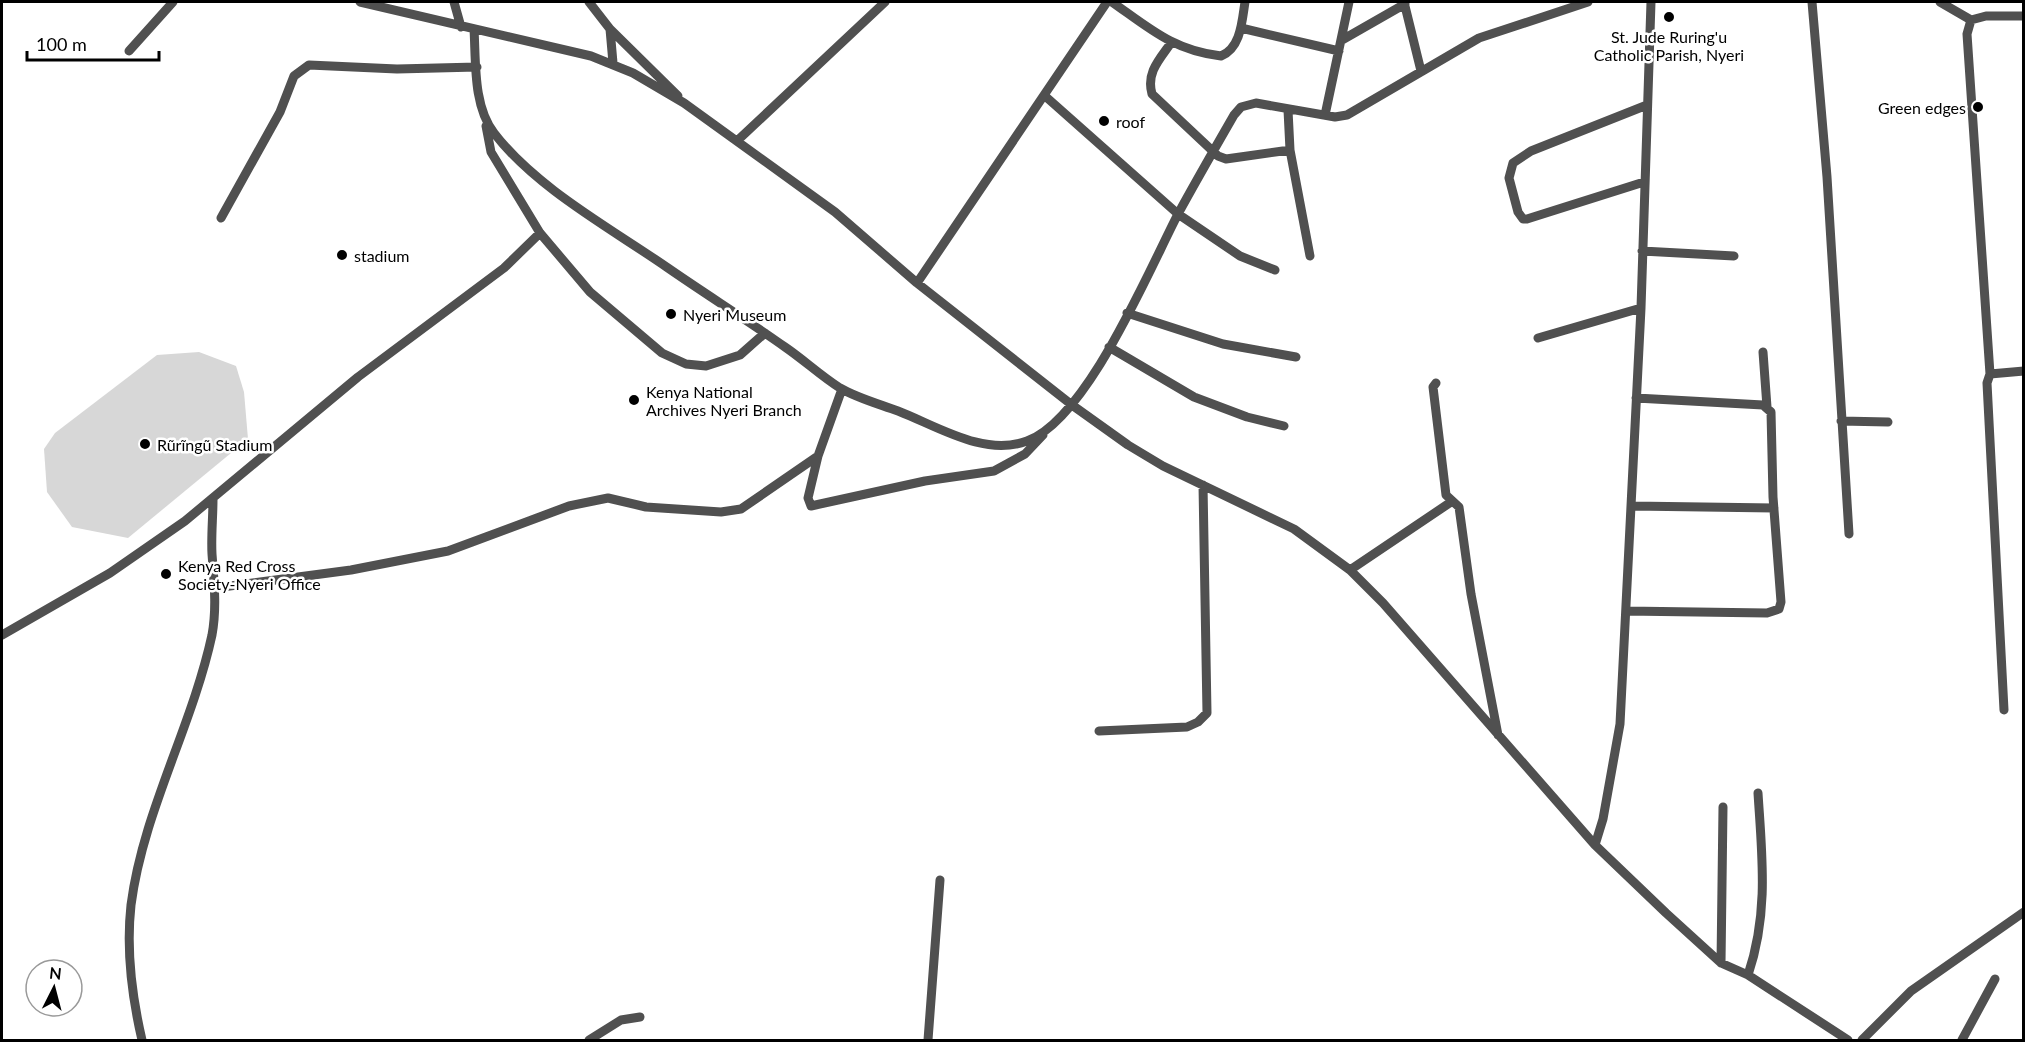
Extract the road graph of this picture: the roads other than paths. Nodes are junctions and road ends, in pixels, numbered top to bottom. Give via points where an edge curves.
1 (173, 2) edge
2 (360, 2) edge
3 (454, 2) edge
4 (589, 2) edge
5 (885, 2) edge
6 (1107, 2) edge
7 (1112, 2) edge
8 (1245, 2) edge
9 (1349, 2) edge
10 (1588, 2) edge
11 (1650, 2) edge
12 (1812, 2) edge
13 (1940, 2) edge
14 (1405, 3) edge
15 (2024, 16) edge
16 (1971, 20) junction
17 (461, 27) junction
18 (1241, 27) junction
19 (474, 29) junction
20 (610, 29) junction
21 (1342, 40) junction
22 (1171, 43) junction
23 (129, 51) dead end
24 (1339, 51) junction
25 (613, 63) junction
26 (477, 67) junction
27 (1421, 71) junction
28 (1045, 96) junction
29 (684, 103) junction
30 (1647, 105) junction
31 (482, 108) junction
32 (1288, 110) junction
33 (1027, 113) dead end
34 (1325, 115) junction
35 (738, 140) junction
36 (1290, 150) junction
37 (1214, 152) junction
38 (1644, 182) junction
39 (1178, 214) junction
40 (221, 218) dead end
41 (540, 233) junction
42 (1641, 251) junction
43 (1310, 256) dead end
44 (1734, 256) dead end
45 (1275, 270) dead end
46 (917, 283) junction
47 (1641, 308) junction
48 (1127, 313) junction
49 (765, 333) junction
50 (1538, 338) dead end
51 (1109, 347) junction
52 (1763, 352) dead end
53 (1296, 357) dead end
54 (2024, 371) edge
55 (1990, 374) junction
56 (1436, 383) dead end
57 (842, 389) junction
58 (1636, 398) junction
59 (1072, 405) junction
60 (1767, 407) junction
61 (1841, 421) junction
62 (1888, 422) dead end
63 (1284, 426) dead end
64 (1049, 429) junction
65 (818, 456) junction
66 (1203, 485) junction
67 (213, 499) junction
68 (1451, 502) junction
69 (1632, 506) junction
70 (1774, 508) junction
71 (1849, 534) dead end
72 (1350, 570) junction
73 (215, 588) junction
74 (1626, 611) junction
75 (2, 635) edge
76 (2004, 710) dead end
77 (1099, 731) dead end
78 (1498, 735) junction
79 (1758, 793) dead end
80 (1723, 807) dead end
81 (1595, 845) junction
82 (940, 880) dead end
83 (2024, 912) edge
84 (1722, 963) junction
85 (1748, 975) junction
86 (1995, 979) dead end
87 (640, 1017) dead end
88 (142, 1041) edge
89 (589, 1041) edge
90 (928, 1041) edge
91 (1848, 1041) edge
92 (1862, 1041) edge
93 (1962, 1041) edge

1 - 23 street
2 - 17 street
3 - 17 street
4 - 20 street
5 - 35 street
6 - 28 street
7 - 22 street
8 - 18 street
9 - 21 street
10 - 27 street via 1479,38
11 - 30 street
12 - 61 street
13 - 16 street
14 - 21 street
14 - 27 street
15 - 16 street
16 - 55 street via 1967,34
17 - 19 street
18 - 22 street via 1233,48 1221,56 1189,51
18 - 24 street
19 - 25 street
19 - 26 street
20 - 25 street
20 - 29 street
21 - 24 street
22 - 37 street via 1152,71 1152,94
24 - 34 street
25 - 29 street
26 - 31 street
26 - 40 street via 303,67 294,76 280,112
27 - 34 street via 1347,116
28 - 39 street
28 - 46 street
29 - 35 street
30 - 38 street
30 - 38 street via 1531,151 1513,163 1509,173 1523,219
31 - 41 street via 491,152
31 - 49 street via 492,131 508,149 568,201
32 - 34 street
32 - 36 street
32 - 37 street via 1256,103 1241,107
33 - 46 street
35 - 46 street via 835,212
36 - 37 street via 1226,159
36 - 43 street
37 - 39 street
38 - 42 street
39 - 45 street via 1240,256
39 - 48 street
41 - 49 street via 590,292 662,353 686,364 706,366 740,355
41 - 67 street via 504,268 358,377
42 - 44 street
42 - 47 street
46 - 59 street
47 - 50 street
47 - 58 street
48 - 51 street
48 - 53 street via 1223,344
49 - 57 street
51 - 59 street
51 - 63 street via 1194,397
52 - 60 street
54 - 55 street
55 - 76 street via 1987,383
56 - 68 street via 1433,387 1446,495
57 - 64 street via 944,433 993,445 1029,441
57 - 65 street
58 - 60 street
58 - 69 street
59 - 64 street
59 - 66 street via 1128,445
60 - 70 street via 1772,418
61 - 62 street
61 - 71 street
64 - 65 street via 1025,454 994,471 811,506 808,498
65 - 73 street via 741,509 721,512 646,507 608,498 569,506 448,551 351,570
66 - 72 street via 1294,529
66 - 77 street via 1207,713 1198,723 1187,727
67 - 73 street
67 - 75 street via 110,573
68 - 72 street
68 - 78 street via 1459,507
69 - 70 street
69 - 74 street
70 - 74 street via 1779,609 1767,613
72 - 78 street
73 - 88 street via 213,626 201,677 151,821 131,906 130,964
74 - 81 street via 1620,724
78 - 81 street
79 - 85 street via 1763,904 1758,946
80 - 84 street
81 - 84 street
82 - 90 street
83 - 92 street via 1911,992
84 - 85 street
85 - 91 street
86 - 93 street
87 - 89 street via 621,1020

